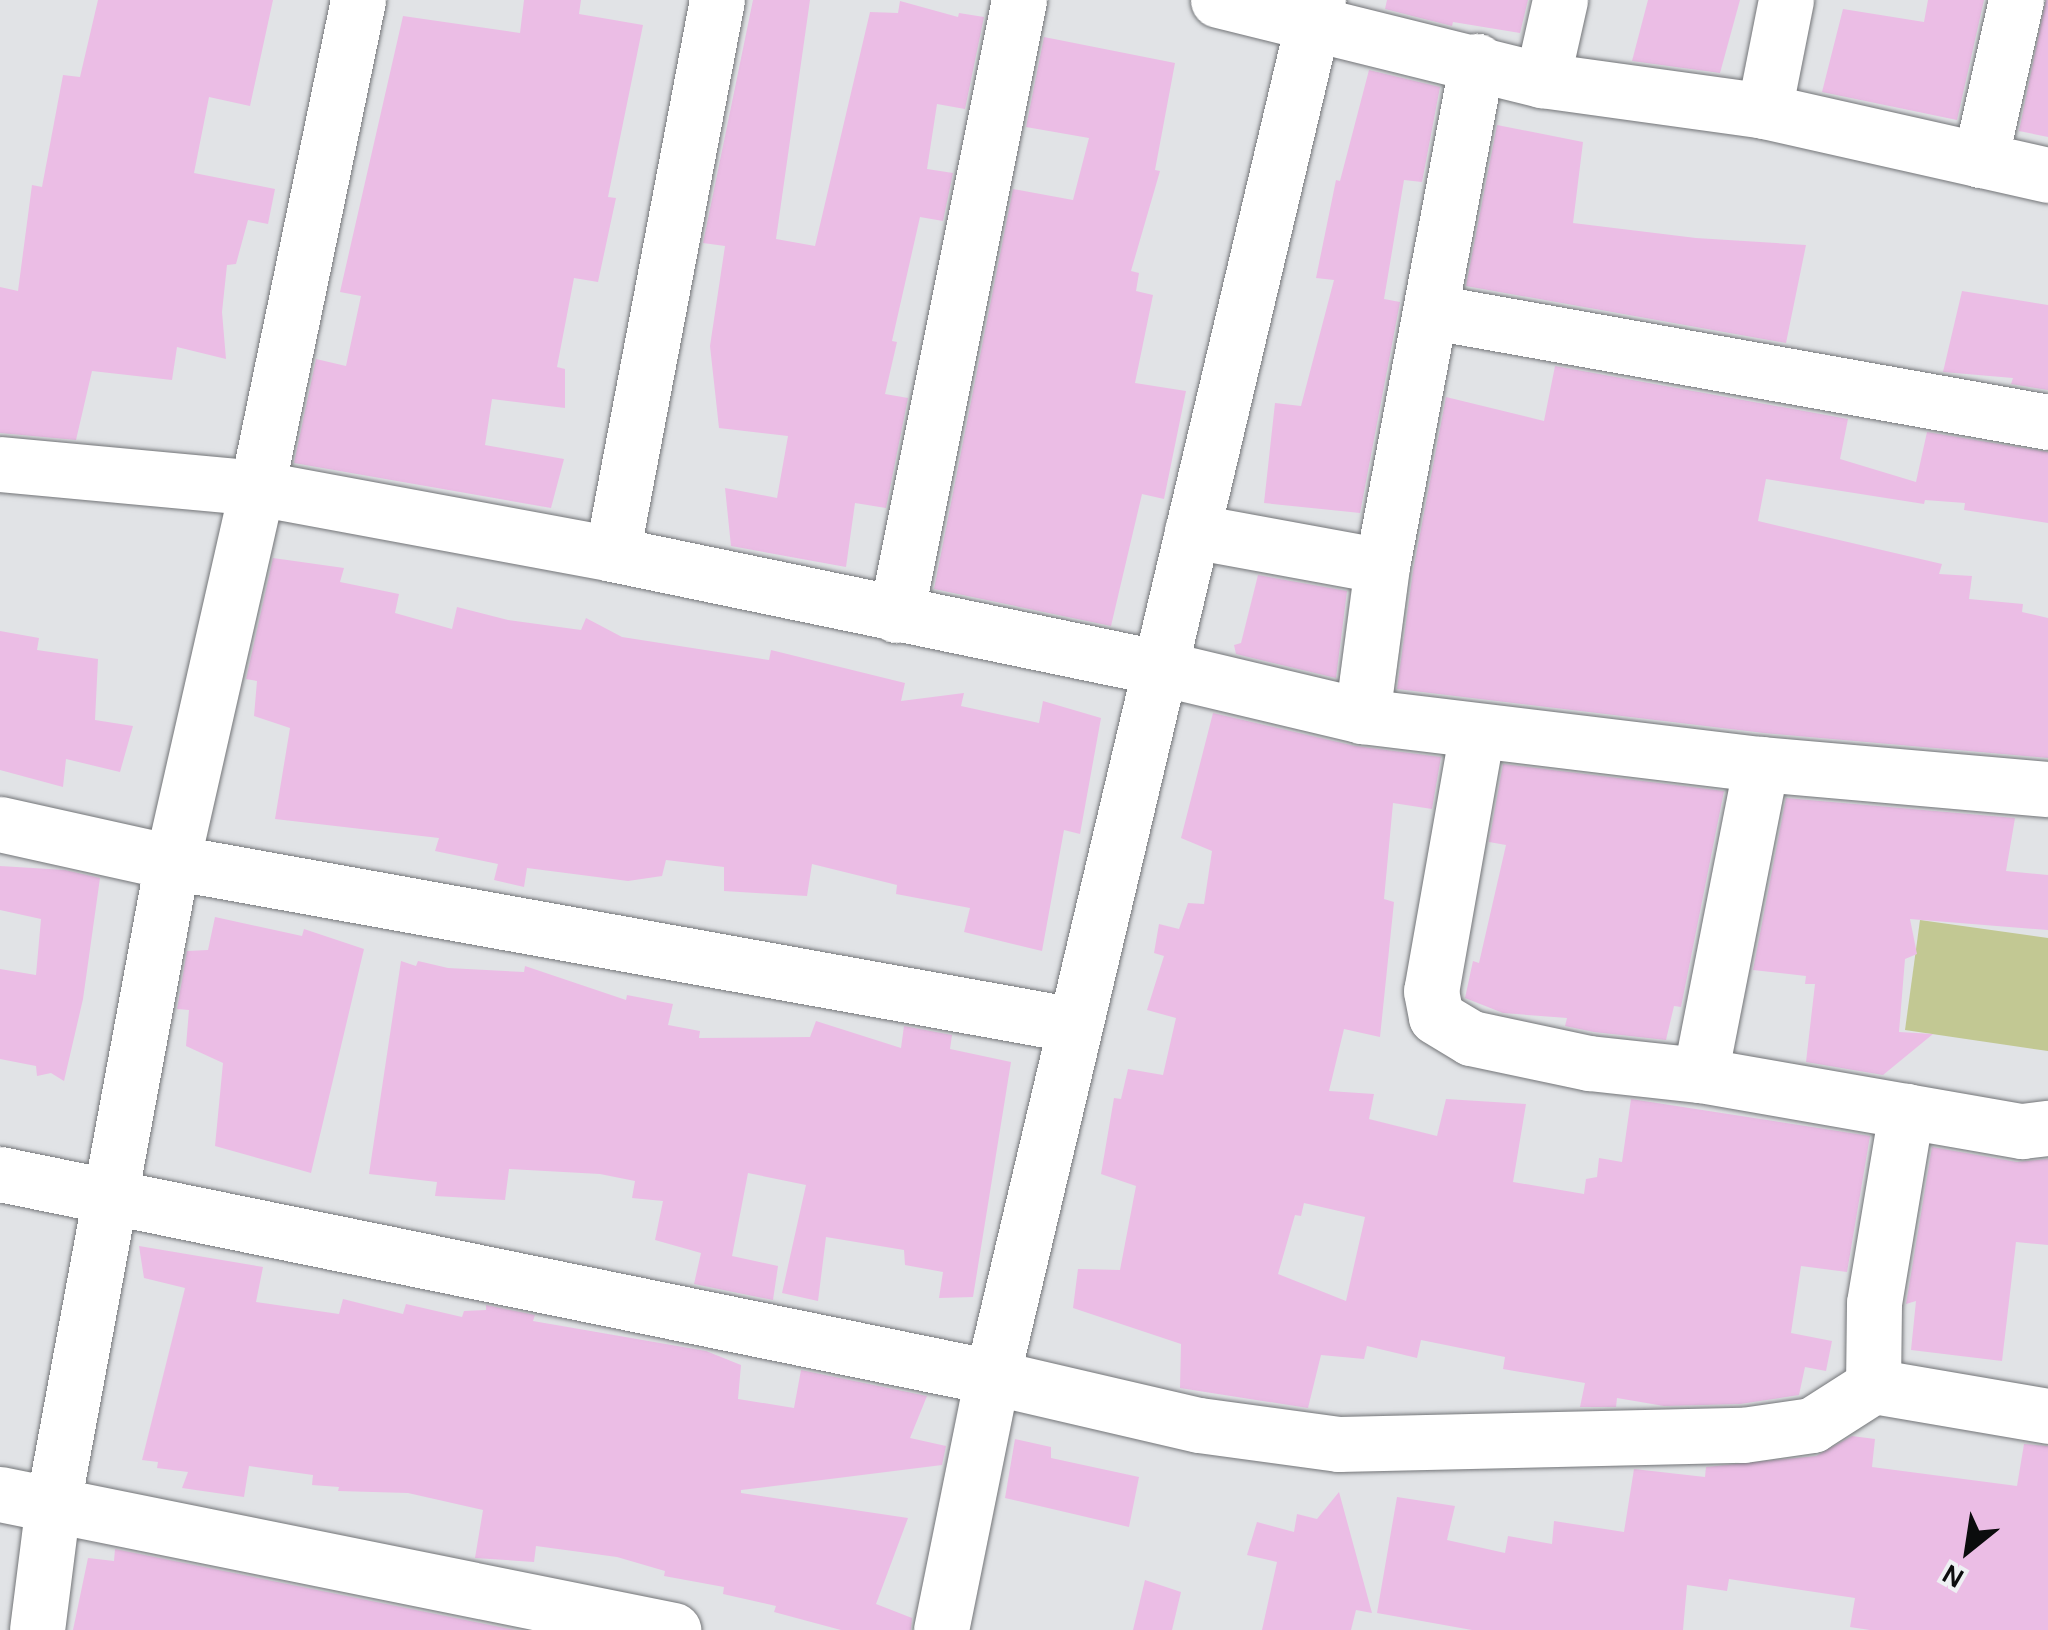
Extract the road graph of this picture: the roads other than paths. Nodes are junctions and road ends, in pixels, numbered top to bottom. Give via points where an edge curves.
1 (358, 0) edge
2 (717, 0) edge
3 (1020, 0) edge
4 (1218, 0) edge
5 (1560, 0) edge
6 (1786, 0) edge
7 (2016, 0) edge
8 (1316, 10) edge
9 (1477, 62) junction
10 (1542, 80) junction
11 (1764, 111) junction
12 (1980, 160) junction
13 (2048, 175) edge
14 (1433, 312) junction
15 (2048, 422) edge
16 (0, 464) edge
17 (257, 488) junction
18 (1192, 531) junction
19 (612, 554) junction
20 (1382, 566) junction
21 (896, 615) junction
22 (1161, 668) junction
23 (1362, 716) junction
24 (1477, 730) junction
25 (1761, 764) junction
26 (2048, 789) edge
27 (0, 824) edge
28 (172, 862) junction
29 (1074, 1025) junction
30 (1700, 1075) junction
31 (1906, 1111) junction
32 (2048, 1128) edge
33 (0, 1174) edge
34 (108, 1198) junction
35 (992, 1377) junction
36 (1873, 1386) junction
37 (2048, 1416) edge
38 (0, 1494) edge
39 (53, 1504) junction
40 (37, 1630) edge
41 (673, 1630) edge
42 (940, 1630) edge

1 - 17 street
2 - 19 street
3 - 21 street
4 - 8 street
5 - 10 street
6 - 11 street
7 - 12 street
8 - 9 street
8 - 18 street
9 - 10 street
9 - 14 street
10 - 11 street
11 - 12 street
12 - 13 street
14 - 15 street
14 - 20 street
16 - 17 street
17 - 19 street
17 - 28 street
18 - 20 street
18 - 22 street
19 - 21 street
20 - 23 street
21 - 22 street
22 - 23 street
22 - 29 street
23 - 24 street
24 - 25 street
24 - 30 street via 1431,991 1436,1017 1470,1038 1589,1063
25 - 26 street
25 - 30 street
27 - 28 street
28 - 29 street
28 - 34 street
29 - 35 street
30 - 31 street
31 - 32 street via 2022,1131
31 - 36 street via 1874,1303
33 - 34 street
34 - 35 street
34 - 39 street
35 - 36 street via 1199,1426 1338,1444 1743,1435 1812,1425
35 - 42 street
36 - 37 street
38 - 39 street
39 - 40 street
39 - 41 street

